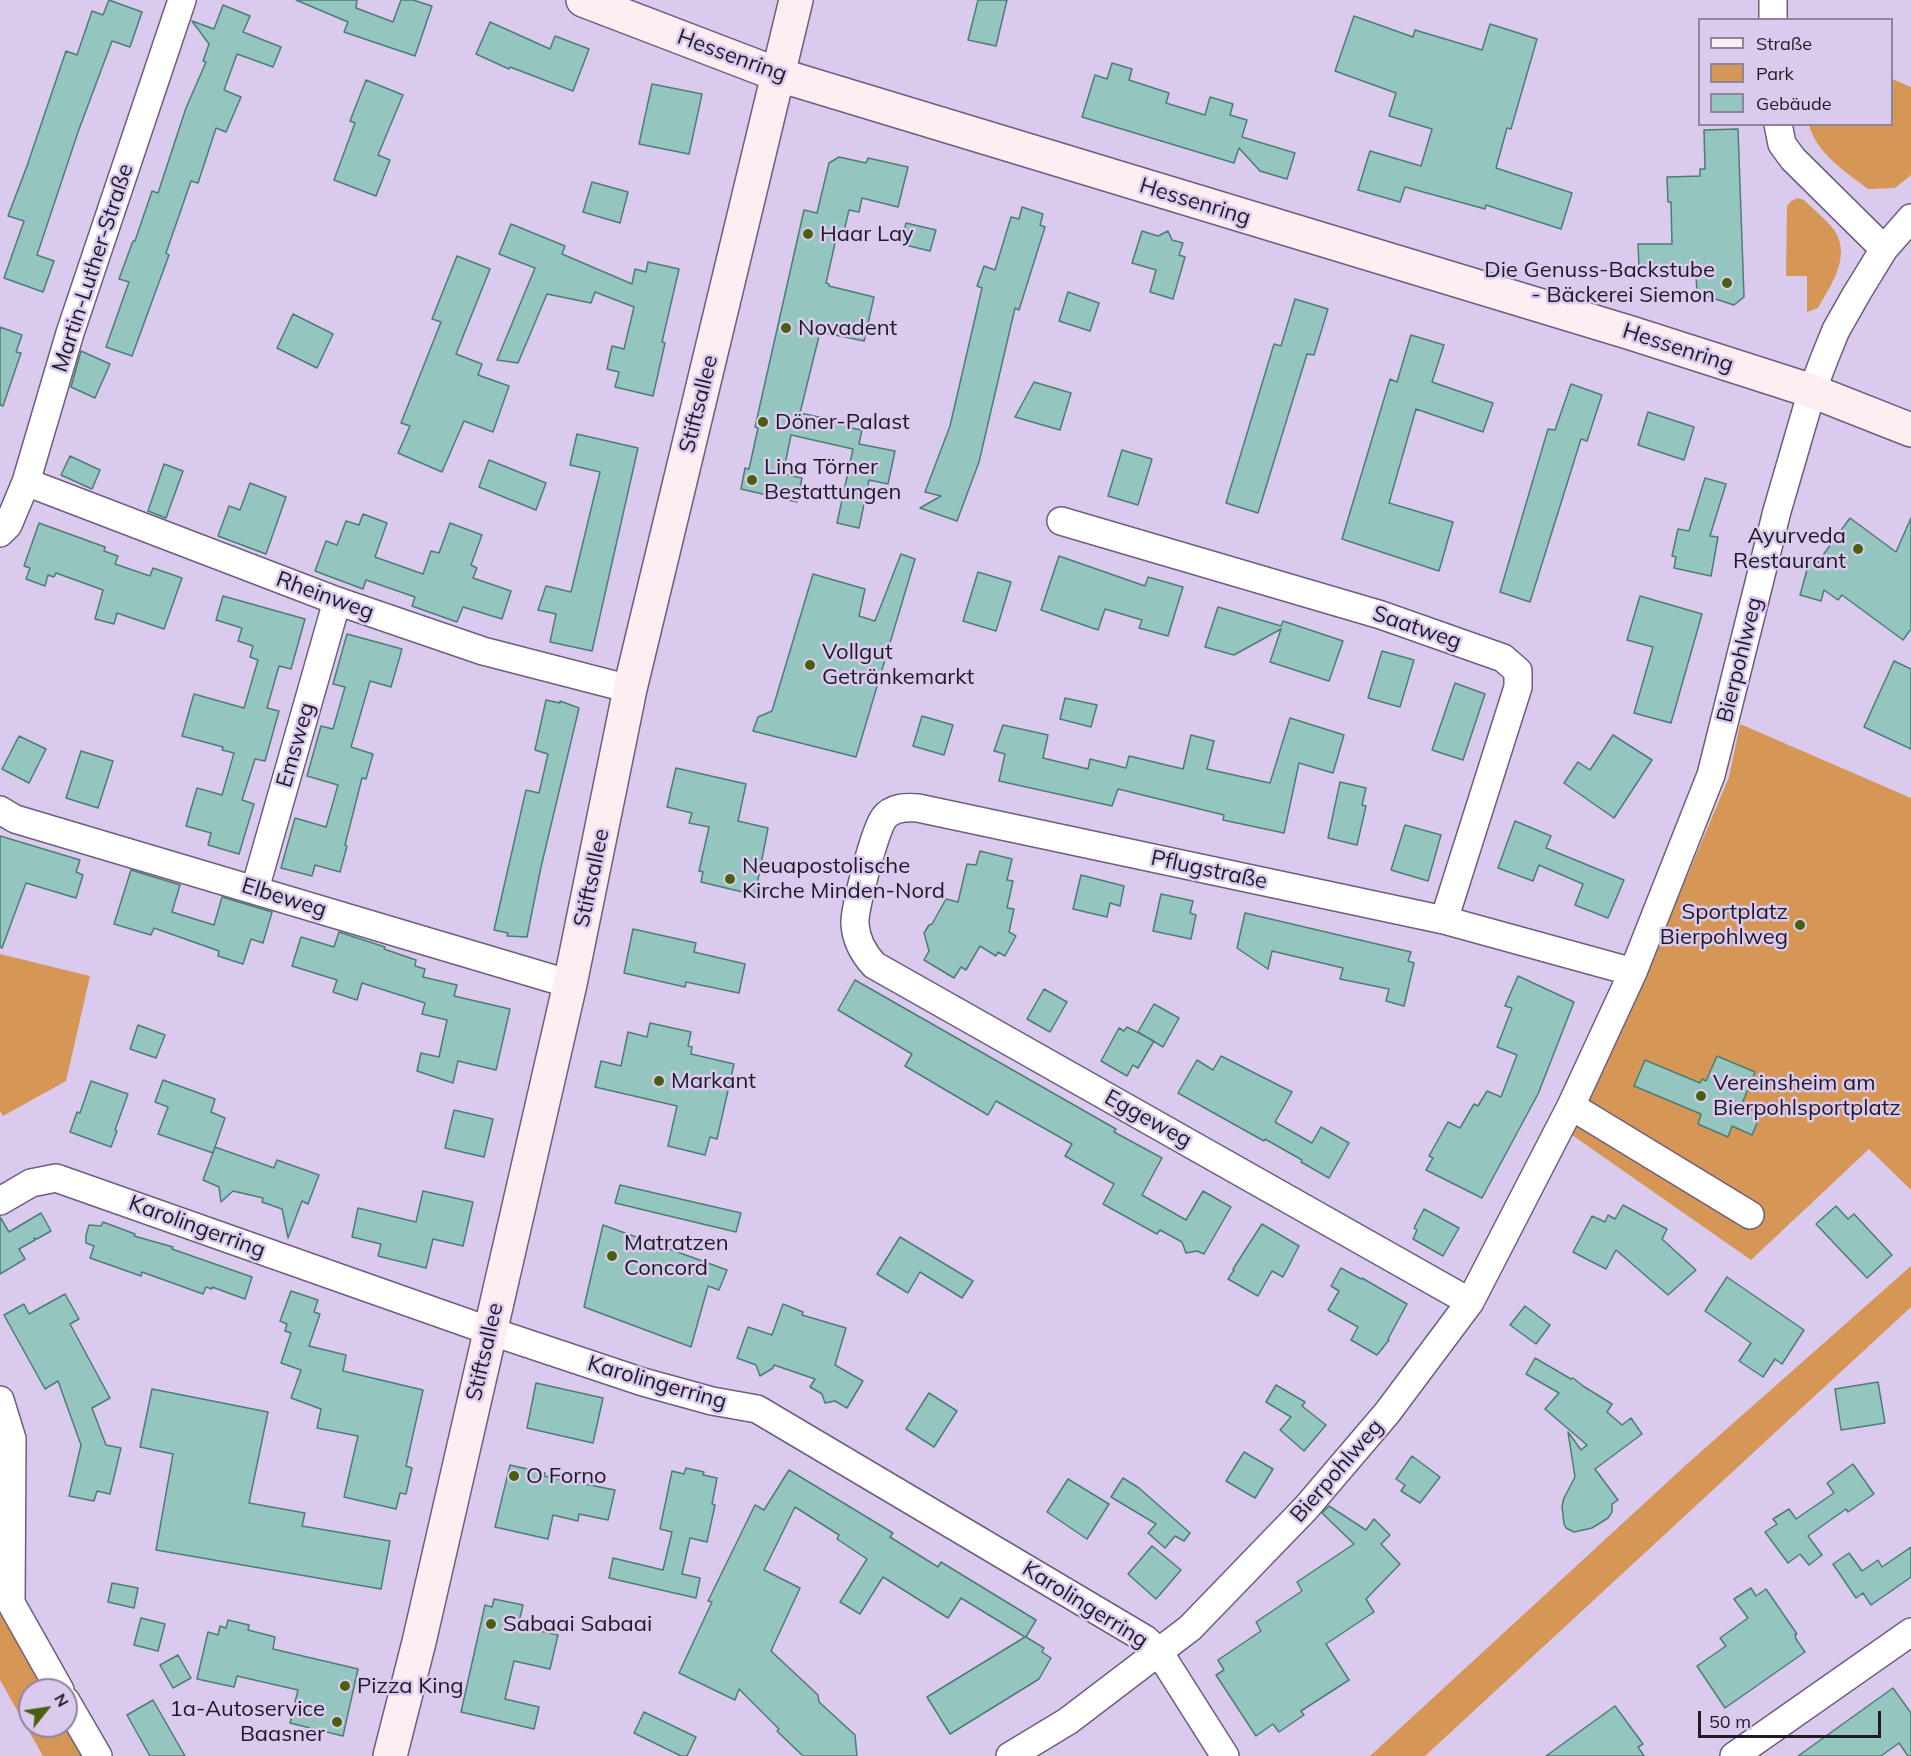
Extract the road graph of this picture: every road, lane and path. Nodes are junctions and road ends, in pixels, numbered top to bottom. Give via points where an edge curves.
1 (182, 0) edge
2 (583, 0) edge
3 (796, 0) edge
4 (1773, 0) edge
5 (1773, 18) edge
6 (779, 75) junction
7 (1778, 126) edge
8 (1911, 218) edge
9 (1884, 249) junction
10 (1812, 391) junction
11 (1911, 430) edge
12 (26, 482) junction
13 (1061, 521) dead end
14 (0, 533) edge
15 (337, 602) junction
16 (630, 689) junction
17 (0, 810) edge
18 (255, 889) junction
19 (855, 914) joint
20 (1444, 920) junction
21 (1633, 972) junction
22 (570, 984) junction
23 (1571, 1106) junction
24 (0, 1201) edge
25 (1750, 1215) dead end
26 (1470, 1302) junction
27 (490, 1331) junction
28 (0, 1400) edge
29 (1911, 1632) edge
30 (1159, 1652) junction
31 (53, 1678) edge
32 (78, 1722) edge
33 (98, 1756) edge
34 (390, 1756) edge
35 (1010, 1756) edge
36 (1225, 1756) edge
37 (1734, 1756) edge

1 - 12 street, Martin-Luther-Straße via 70,333
2 - 6 main road, Hessenring
3 - 6 main road, Stiftsallee
4 - 5 street
6 - 10 main road, Hessenring
6 - 16 main road, Stiftsallee
7 - 9 street via 1782,144 1792,159
8 - 9 street, Bierpohlweg
9 - 10 street, Bierpohlweg via 1836,330
10 - 11 main road, Hessenring
10 - 21 street, Bierpohlweg via 1777,511 1711,775
12 - 14 street, Martin-Luther-Straße via 8,525
12 - 15 street, Rheinweg
13 - 20 street, Saatweg via 1381,615 1503,658 1518,671 1518,687
15 - 16 street, Rheinweg via 483,651
15 - 18 street, Emsweg
16 - 22 main road, Stiftsallee
17 - 18 street, Elbeweg via 15,819
18 - 22 street, Elbeweg
19 - 20 street, Pflugstraße via 884,817 906,807
19 - 26 street, Eggeweg via 858,940 874,965
20 - 21 street, Pflugstraße
21 - 23 street, Bierpohlweg
22 - 27 main road, Stiftsallee
23 - 25 street
23 - 26 street, Bierpohlweg
24 - 27 street, Karolingerring via 31,1183 57,1178
26 - 30 street, Bierpohlweg via 1387,1413 1306,1508 1190,1628
27 - 30 street, Karolingerring via 643,1382 757,1409 1145,1638
27 - 34 main road, Stiftsallee
28 - 31 street via 12,1439 11,1603
29 - 37 street
30 - 35 street, Bierpohlweg via 1068,1721
30 - 36 street, Karolingerring
32 - 33 street

